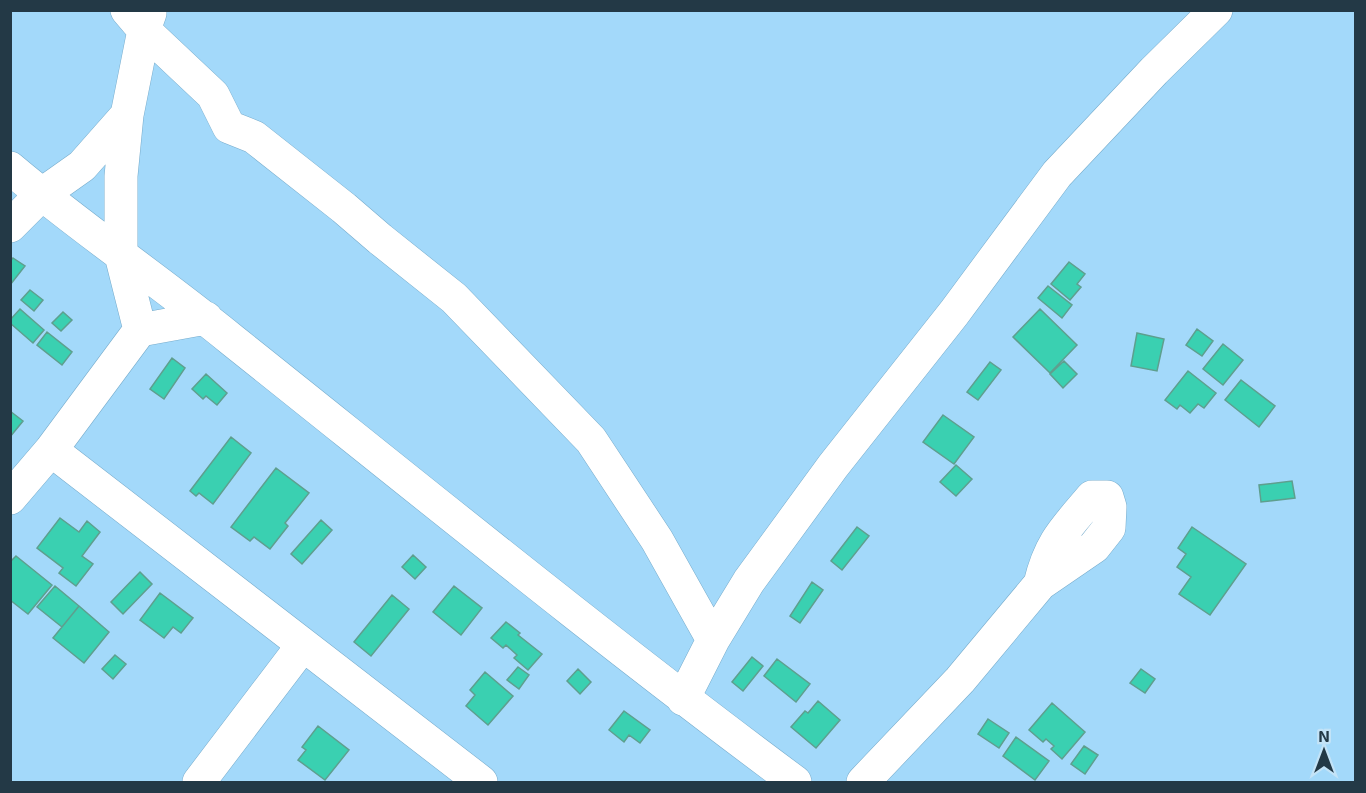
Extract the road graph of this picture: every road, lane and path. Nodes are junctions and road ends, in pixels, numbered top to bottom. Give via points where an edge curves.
1 (1216, 10) edge
2 (141, 17) edge
3 (127, 115) junction
4 (10, 168) edge
5 (41, 195) junction
6 (10, 226) edge
7 (120, 255) junction
8 (206, 318) junction
9 (140, 330) junction
10 (51, 450) junction
11 (10, 498) edge
12 (1040, 584) dead end
13 (713, 640) junction
14 (303, 645) junction
15 (682, 699) junction
16 (199, 783) edge
17 (482, 783) edge
18 (795, 783) edge
19 (863, 783) edge

1 - 13 street via 1057,174 826,476 749,581
2 - 3 street
2 - 13 street via 213,95 229,127 254,137 454,298 591,440 657,540
3 - 5 street via 82,166
3 - 7 street
4 - 5 street
5 - 6 street
5 - 7 street
7 - 8 street
7 - 9 street
8 - 9 street
8 - 15 street
9 - 10 street
10 - 11 street
10 - 14 street
12 - 19 street via 960,680
13 - 15 street
14 - 16 street
14 - 17 street
15 - 18 street

